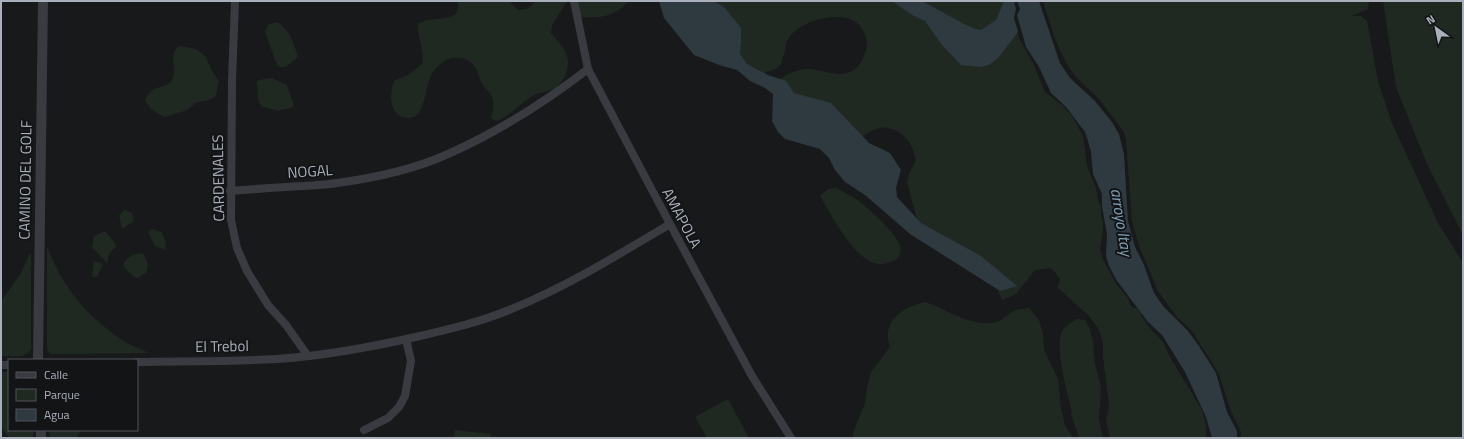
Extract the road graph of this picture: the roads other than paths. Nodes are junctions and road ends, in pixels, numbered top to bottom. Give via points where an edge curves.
1 (43, 1) edge
2 (235, 1) edge
3 (574, 1) edge
4 (588, 69) junction
5 (230, 191) junction
6 (670, 224) junction
7 (406, 339) junction
8 (308, 356) junction
9 (38, 359) edge
10 (138, 362) edge
11 (364, 430) dead end
12 (791, 438) edge

1 - 9 street, CAMINO DEL GOLF
2 - 5 street, CARDENALES
3 - 4 street, AMAPOLA
4 - 5 street, NOGAL via 528,111 447,155 392,173 335,184
4 - 6 street, AMAPOLA
5 - 8 street, CARDENALES via 231,220 237,248 247,272 268,305
6 - 7 street, El Trebol via 602,264 509,310 463,326
6 - 12 street, AMAPOLA via 752,376
7 - 8 street, El Trebol via 346,352
7 - 11 street via 411,361 405,396 399,408 388,418
8 - 10 street, El Trebol

